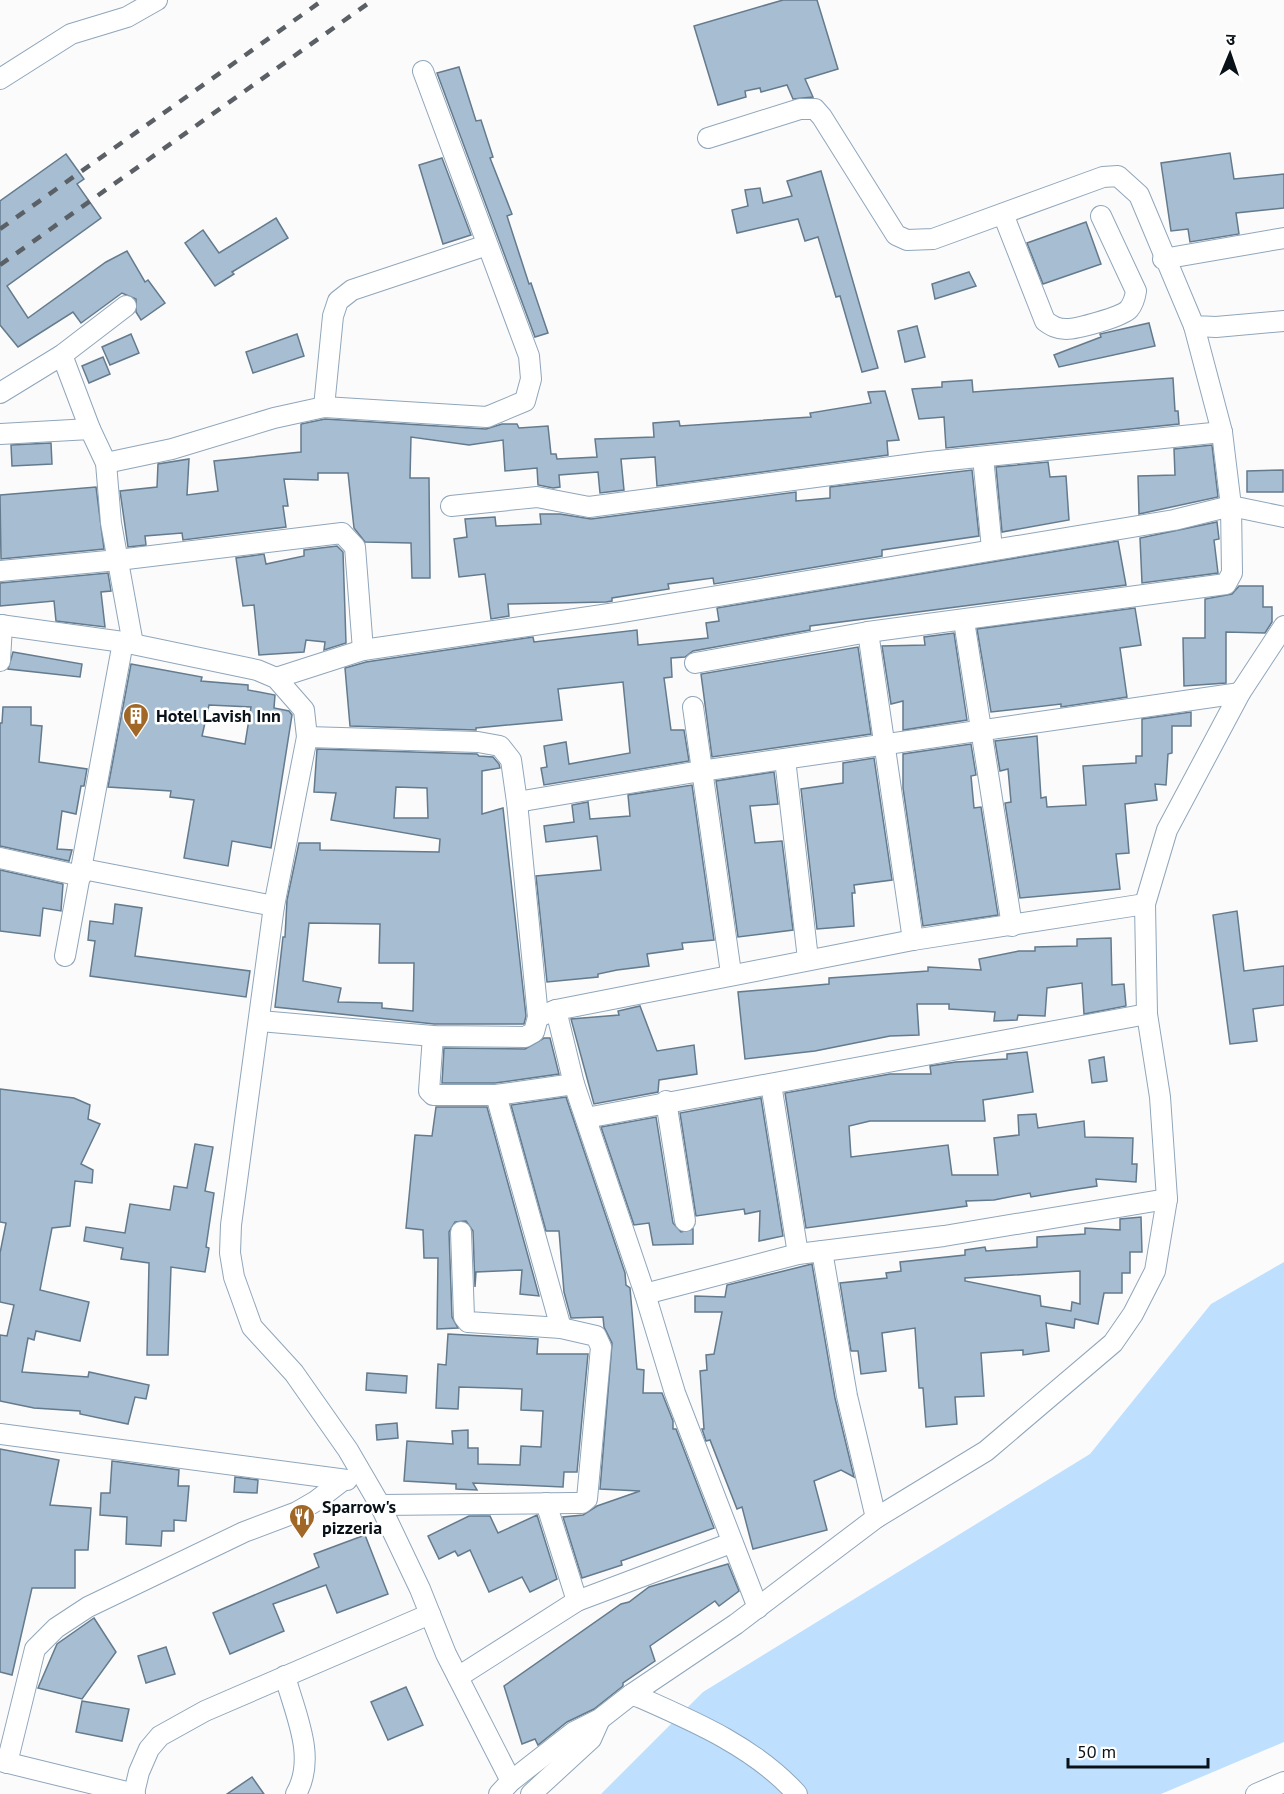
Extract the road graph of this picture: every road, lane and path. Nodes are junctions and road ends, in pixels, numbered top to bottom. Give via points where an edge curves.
1 (157, 0) edge
2 (423, 71) dead end
3 (0, 79) edge
4 (708, 138) dead end
5 (1003, 213) junction
6 (1101, 216) dead end
7 (1284, 238) edge
8 (488, 245) junction
9 (1164, 259) junction
10 (126, 306) dead end
11 (1284, 321) edge
12 (1194, 326) junction
13 (62, 355) junction
14 (0, 393) edge
15 (324, 407) junction
16 (90, 429) junction
17 (1222, 432) junction
18 (0, 434) edge
19 (983, 457) junction
20 (106, 463) junction
21 (451, 506) dead end
22 (1231, 506) junction
23 (1284, 517) edge
24 (992, 549) junction
25 (118, 560) junction
26 (0, 571) edge
27 (964, 621) junction
28 (1, 625) edge
29 (1284, 626) edge
30 (868, 632) junction
31 (128, 643) junction
32 (363, 650) junction
33 (0, 661) edge
34 (695, 663) dead end
35 (276, 678) junction
36 (1240, 693) junction
37 (693, 707) dead end
38 (981, 730) junction
39 (307, 737) junction
40 (883, 745) junction
41 (785, 759) junction
42 (700, 771) junction
43 (518, 802) junction
44 (0, 858) edge
45 (82, 872) junction
46 (1145, 904) junction
47 (274, 906) junction
48 (1012, 926) junction
49 (913, 940) junction
50 (65, 956) dead end
51 (808, 959) junction
52 (731, 973) junction
53 (547, 1013) junction
54 (1147, 1014) junction
55 (260, 1021) junction
56 (433, 1036) junction
57 (574, 1084) junction
58 (771, 1084) junction
59 (496, 1095) junction
60 (666, 1101) junction
61 (586, 1118) junction
62 (1167, 1199) junction
63 (685, 1221) dead end
64 (460, 1232) dead end
65 (822, 1251) junction
66 (798, 1254) junction
67 (645, 1294) junction
68 (561, 1328) junction
69 (0, 1434) edge
70 (342, 1480) junction
71 (365, 1480) junction
72 (546, 1503) junction
73 (380, 1505) junction
74 (876, 1518) junction
75 (731, 1543) junction
76 (577, 1601) junction
77 (758, 1608) junction
78 (430, 1614) junction
79 (285, 1676) junction
80 (458, 1677) junction
81 (632, 1694) junction
82 (600, 1719) junction
83 (4, 1762) edge
84 (1284, 1782) edge
85 (505, 1788) edge
86 (134, 1794) edge
87 (296, 1794) edge
88 (531, 1794) edge
89 (797, 1794) edge
90 (1256, 1794) edge

1 - 3 street via 127,17 71,34
2 - 8 street
4 - 5 street via 800,109 814,109 897,235 907,240 933,239
5 - 6 street via 1045,321 1068,330 1128,311 1134,301 1136,291
5 - 9 street via 1103,177 1118,176 1139,195
7 - 9 street
8 - 15 street via 352,290 338,301
8 - 15 street via 529,356 531,379 525,401 487,417
9 - 12 street
10 - 13 street
11 - 12 street
12 - 17 street
13 - 14 street
13 - 16 street
15 - 20 street
16 - 18 street
16 - 20 street
17 - 19 street
17 - 22 street
19 - 21 street via 590,507 537,497
19 - 24 street
20 - 25 street
22 - 23 street
22 - 24 street via 1174,520
22 - 27 street via 1232,573 1226,584
24 - 32 street via 616,613
25 - 26 street
25 - 31 street
25 - 32 street via 342,533 355,547
27 - 30 street
27 - 38 street
28 - 31 street
28 - 33 street
29 - 36 street
30 - 34 street
30 - 40 street
31 - 35 street via 257,670
31 - 45 street
32 - 35 street
35 - 39 street via 304,710
36 - 38 street
36 - 46 street via 1167,830
37 - 42 street
38 - 40 street
38 - 48 street
39 - 43 street via 500,746 511,760
39 - 47 street
40 - 41 street
40 - 49 street
41 - 42 street
41 - 51 street
42 - 43 street
42 - 52 street
43 - 53 street
44 - 45 street
45 - 47 street
45 - 50 street
46 - 48 street
46 - 54 street
47 - 55 street
48 - 49 street
49 - 51 street
51 - 52 street
52 - 53 street
53 - 56 street via 534,1032 525,1037
53 - 57 street
54 - 58 street
54 - 62 street via 1160,1097
55 - 56 street
55 - 71 street via 231,1225 234,1277 252,1327 294,1373
56 - 59 street via 429,1091 441,1097
57 - 59 street
57 - 61 street
58 - 60 street
58 - 66 street
59 - 68 street
60 - 61 street
60 - 63 street
61 - 67 street
62 - 65 street via 944,1236
62 - 74 street via 1155,1271 1113,1343 986,1451
64 - 68 street via 464,1317 468,1322
65 - 66 street
65 - 74 street via 847,1396
66 - 67 street
67 - 75 street via 675,1393
68 - 72 street via 596,1336 601,1347 587,1499 582,1503
69 - 70 street
70 - 71 street
70 - 83 street via 297,1512 244,1532 98,1602 56,1628 35,1649
71 - 73 street
72 - 73 street
72 - 76 street
73 - 78 street
74 - 77 street
75 - 76 street
75 - 77 street
76 - 80 street
77 - 81 street
78 - 79 street
78 - 80 street
79 - 86 street via 205,1711 160,1736 148,1749
79 - 87 street via 305,1748 306,1770
80 - 85 street
81 - 82 street
81 - 89 street via 735,1744 781,1776
82 - 85 street via 574,1732
82 - 88 street via 591,1739
83 - 86 street
84 - 90 street

